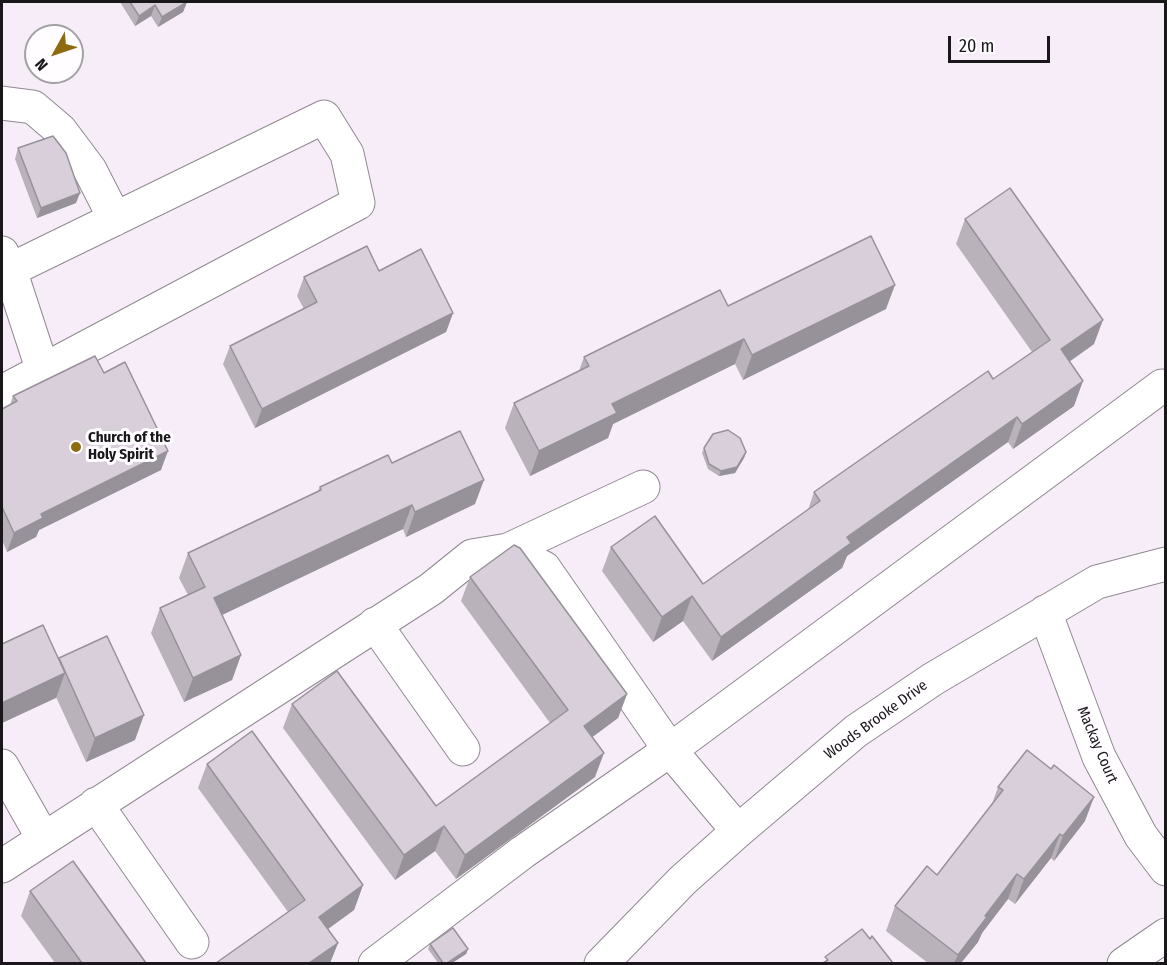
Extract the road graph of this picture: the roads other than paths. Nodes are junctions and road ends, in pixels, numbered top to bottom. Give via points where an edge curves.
1 (2, 103) edge
2 (115, 219) junction
3 (6, 262) edge
4 (43, 371) junction
5 (1162, 386) dead end
6 (2, 392) edge
7 (643, 487) dead end
8 (508, 550) junction
9 (1166, 564) edge
10 (1045, 612) junction
11 (375, 624) junction
12 (462, 749) dead end
13 (670, 750) junction
14 (2, 766) edge
15 (96, 804) junction
16 (738, 831) junction
17 (43, 838) junction
18 (8, 861) edge
19 (1166, 869) edge
20 (1166, 935) edge
21 (192, 942) dead end
22 (375, 963) edge
23 (601, 963) edge
24 (1124, 963) edge

1 - 2 street via 33,107 60,130 90,170
2 - 3 street
2 - 4 street via 324,117 347,154 358,204
3 - 4 street
4 - 6 street
5 - 13 street
7 - 8 street
8 - 11 street via 472,556 431,589
8 - 13 street via 544,568
9 - 10 street, Woods Brooke Drive via 1098,582
10 - 16 street, Woods Brooke Drive via 856,731
10 - 19 street, Mackay Court via 1099,757 1141,836
11 - 12 street
11 - 15 street
13 - 16 street
13 - 22 street via 523,852
14 - 17 street
15 - 17 street
15 - 21 street
16 - 23 street, Woods Brooke Drive
17 - 18 street
20 - 24 street

